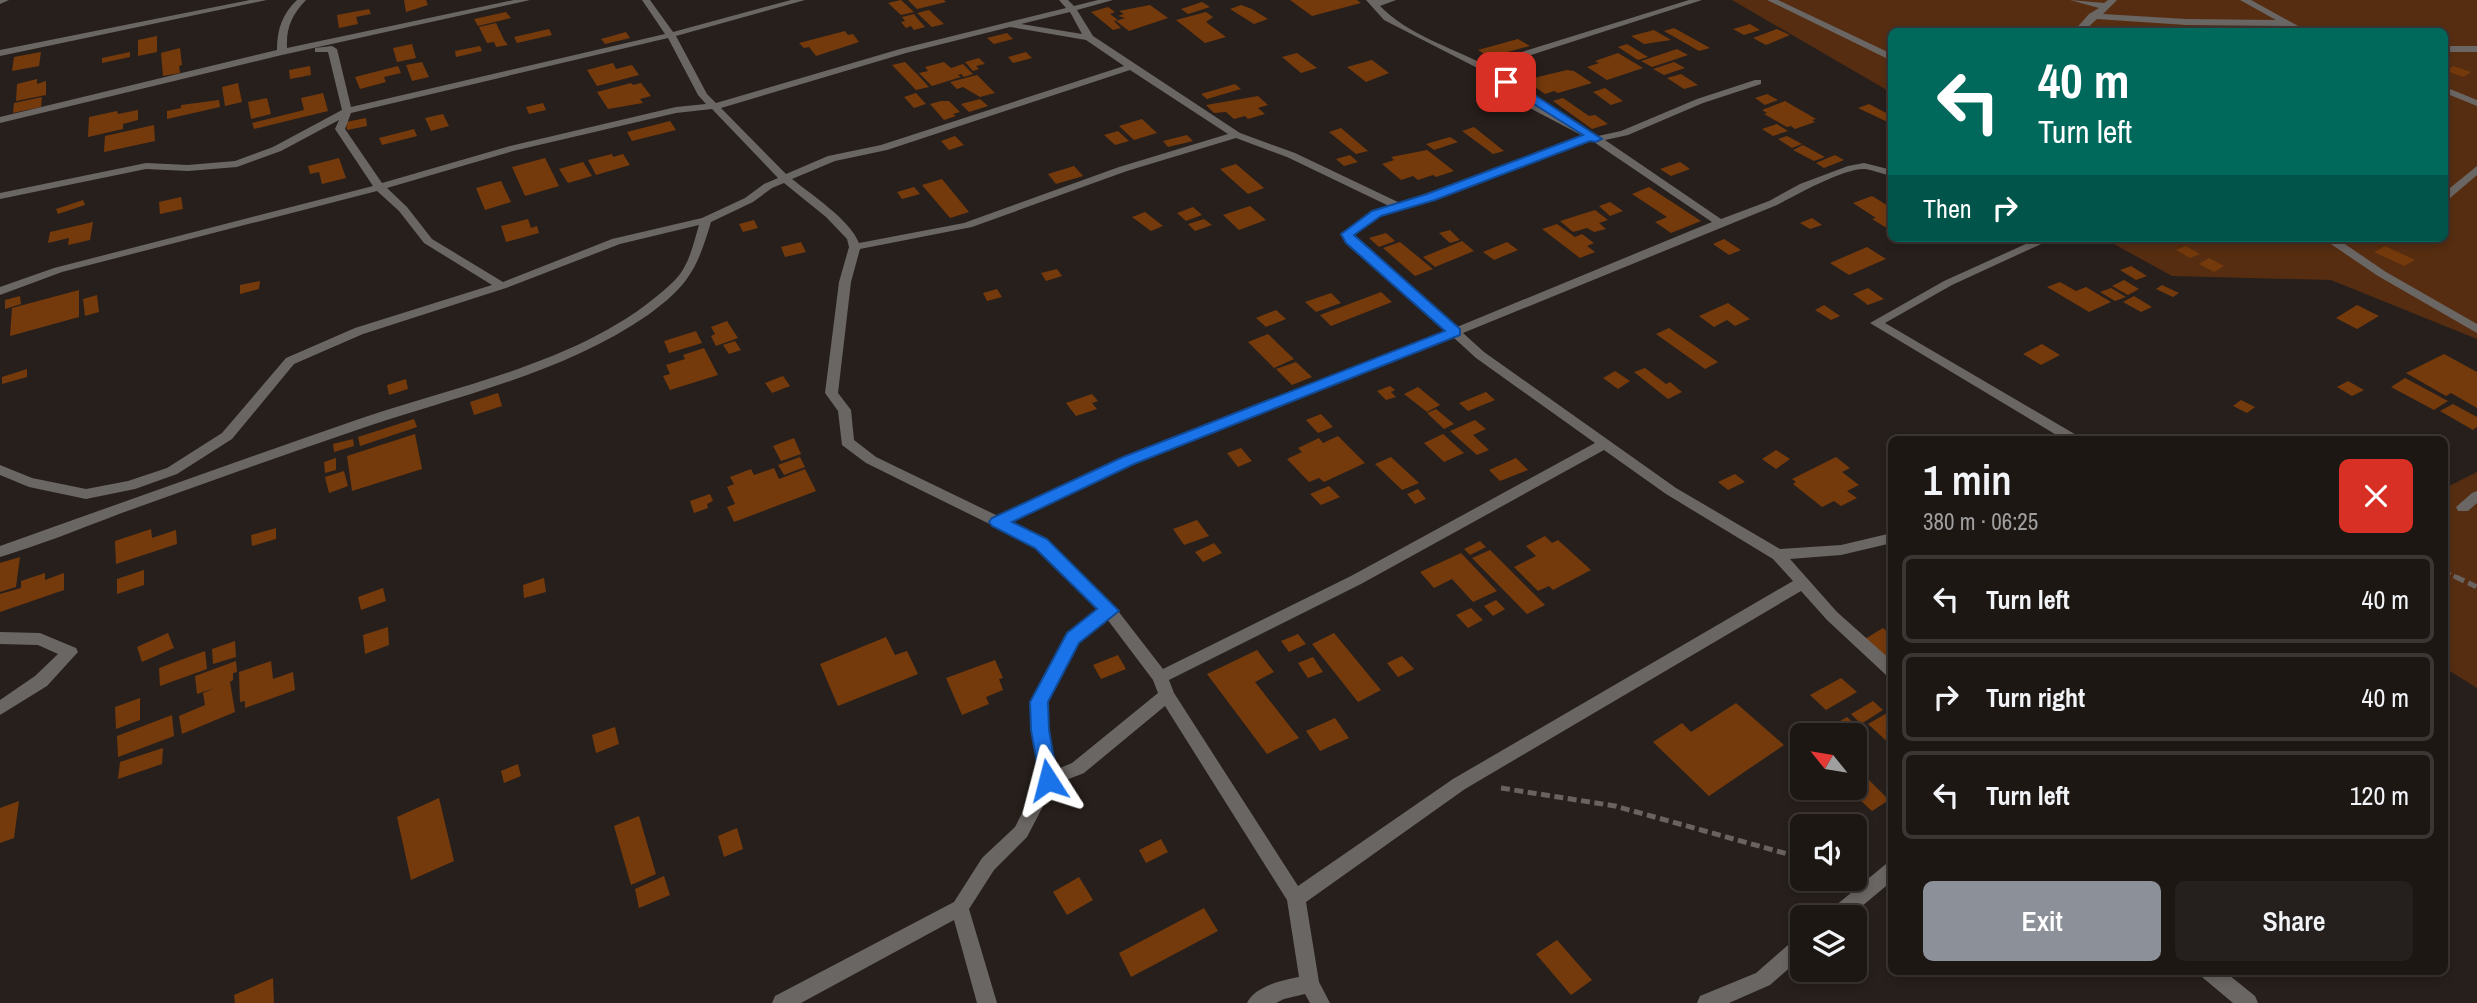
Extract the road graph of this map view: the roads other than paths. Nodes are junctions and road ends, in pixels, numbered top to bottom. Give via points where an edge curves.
1 (263, 0) edge
2 (302, 0) edge
3 (526, 0) edge
4 (646, 0) edge
5 (801, 0) edge
6 (1063, 0) edge
7 (1109, 0) edge
8 (1392, 0) edge
9 (1698, 0) edge
10 (1771, 0) edge
11 (2074, 0) edge
12 (2244, 0) edge
13 (1372, 2) edge
14 (2109, 3) edge
15 (1072, 9) junction
16 (2092, 16) junction
17 (2286, 23) junction
18 (1007, 25) junction
19 (2081, 28) edge
20 (2297, 28) edge
21 (671, 35) junction
22 (1088, 38) junction
23 (2448, 49) edge
24 (2477, 49) edge
25 (0, 52) edge
26 (282, 52) junction
27 (1888, 56) edge
28 (1133, 66) junction
29 (1484, 68) junction
30 (1758, 82) dead end
31 (2448, 91) edge
32 (2477, 103) edge
33 (716, 106) junction
34 (347, 110) junction
35 (0, 120) edge
36 (1236, 135) junction
37 (1593, 138) junction
38 (2477, 169) edge
39 (1888, 172) edge
40 (784, 178) junction
41 (379, 187) junction
42 (2448, 194) edge
43 (0, 196) edge
44 (1399, 208) junction
45 (706, 220) junction
46 (1720, 223) junction
47 (2021, 242) edge
48 (2039, 242) edge
49 (2337, 242) edge
50 (855, 247) junction
51 (2028, 247) junction
52 (502, 286) junction
53 (0, 291) edge
54 (2477, 329) edge
55 (1455, 332) junction
56 (2068, 436) edge
57 (1604, 444) junction
58 (0, 470) edge
59 (2477, 496) edge
60 (2463, 507) dead end
61 (997, 522) junction
62 (1888, 539) edge
63 (0, 552) edge
64 (1778, 555) junction
65 (1802, 583) junction
66 (1110, 611) junction
67 (0, 638) edge
68 (1888, 667) edge
69 (1160, 677) junction
70 (1167, 695) junction
71 (0, 708) edge
72 (1048, 780) junction
73 (1888, 873) edge
74 (1296, 898) junction
75 (1850, 905) edge
76 (960, 908) junction
77 (1790, 955) edge
78 (2214, 975) edge
79 (1310, 984) junction
80 (782, 1003) edge
81 (987, 1003) edge
82 (1256, 1003) edge
83 (1320, 1003) edge
84 (1707, 1003) edge
85 (2248, 1003) edge

1 - 25 street
2 - 26 street via 285,22
3 - 26 street
4 - 21 street
5 - 21 street
6 - 15 street
7 - 15 street
8 - 13 street
9 - 29 street
10 - 27 street
11 - 14 street
12 - 17 street
13 - 29 street via 1409,31
14 - 16 street
15 - 18 street
15 - 22 street
16 - 17 street
16 - 19 street
17 - 20 street
18 - 22 street
18 - 33 street
21 - 33 street via 704,95
21 - 34 street
22 - 28 street
23 - 24 street
26 - 34 street via 332,49
26 - 35 street
28 - 36 street
28 - 40 street via 883,148 832,158
29 - 37 street
30 - 37 street via 1624,133
31 - 32 street
33 - 40 street
33 - 41 street via 618,122
34 - 41 street via 340,129
34 - 43 street via 277,149 237,164 146,166
36 - 44 street via 1290,155
36 - 50 street via 1123,169 968,225
37 - 44 street
37 - 46 street
38 - 42 street
39 - 46 street via 1852,168
40 - 45 street
40 - 50 street via 830,215
41 - 52 street via 428,241
41 - 53 street via 58,270
44 - 55 street via 1376,214 1351,229 1350,240
45 - 52 street via 616,241
45 - 63 street via 688,274 612,333 540,364 374,418
46 - 55 street
47 - 51 street
48 - 51 street
49 - 54 street
50 - 61 street via 847,265 839,358 831,393 844,410 847,442 872,460
51 - 56 street via 1948,283 1876,323
52 - 58 street via 359,331 290,361 227,436 172,471 86,495
55 - 57 street
55 - 61 street via 1129,460
57 - 64 street via 1682,498
57 - 69 street via 1356,580
59 - 60 street
61 - 66 street via 1041,543
62 - 64 street via 1841,550
64 - 65 street
65 - 68 street
65 - 74 street via 1459,784
66 - 69 street
66 - 72 street via 1073,638 1039,702
67 - 71 street via 40,639 69,652 41,681
69 - 70 street
70 - 72 street via 1078,768
70 - 74 street
72 - 76 street via 1021,832 988,864
73 - 75 street
74 - 79 street
76 - 80 street
76 - 81 street
77 - 84 street via 1763,979
78 - 85 street
79 - 82 street via 1281,990
79 - 83 street

